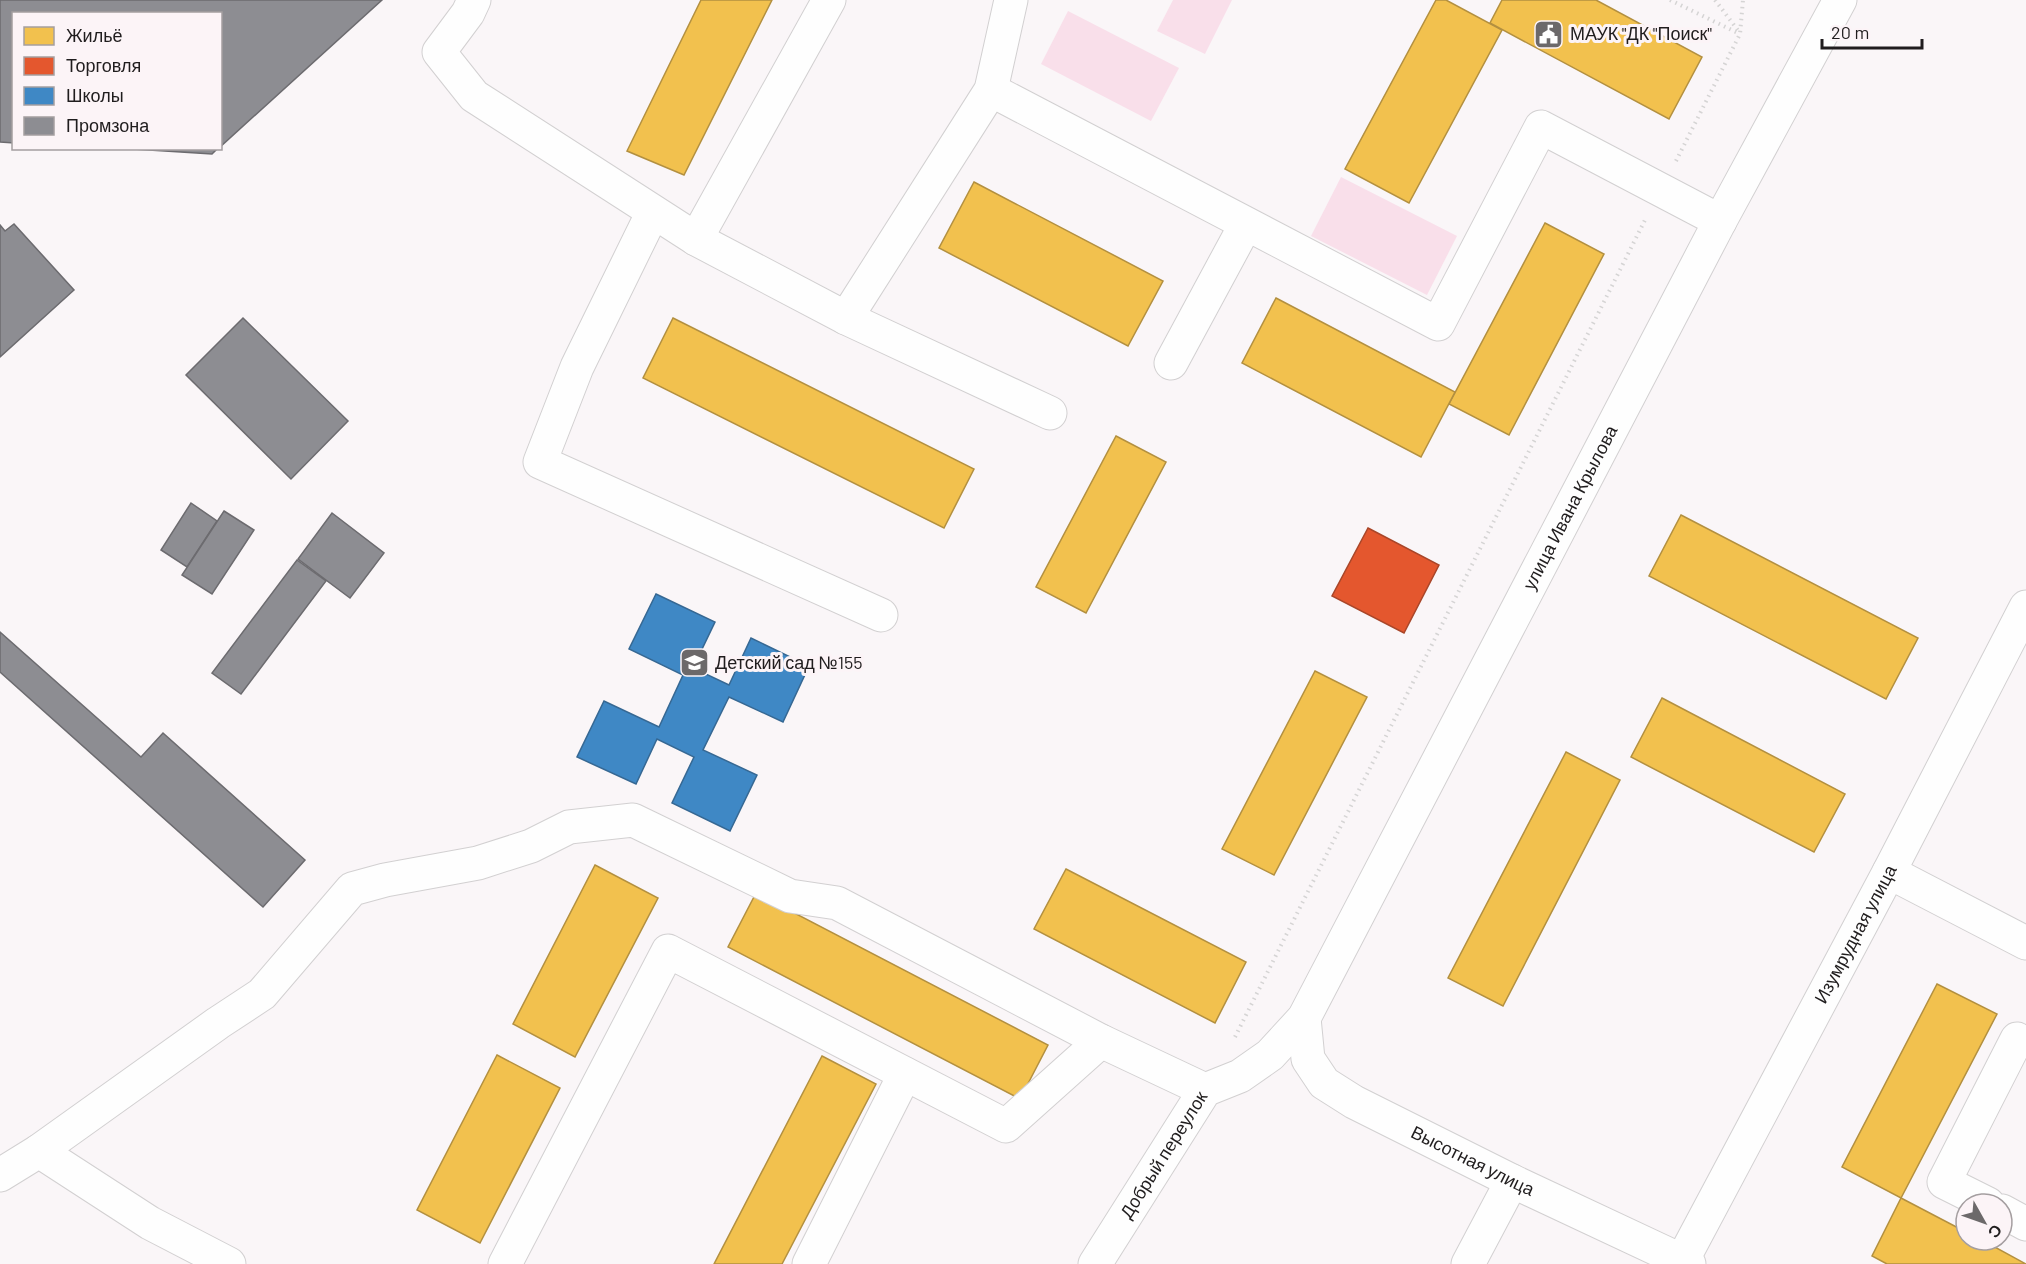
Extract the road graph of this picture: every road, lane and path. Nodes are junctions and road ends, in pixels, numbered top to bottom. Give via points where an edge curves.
1 (474, 0) edge
2 (829, 0) edge
3 (1011, 0) edge
4 (1670, 0) edge
5 (1715, 0) edge
6 (1743, 0) edge
7 (1840, 0) edge
8 (1740, 34) junction
9 (991, 90) junction
10 (1661, 190) junction
11 (653, 212) junction
12 (1720, 221) junction
13 (1246, 224) junction
14 (696, 239) junction
15 (846, 318) junction
16 (1171, 363) dead end
17 (1050, 413) dead end
18 (2026, 607) edge
19 (881, 615) dead end
20 (1889, 872) junction
21 (2026, 944) edge
22 (1304, 1018) junction
23 (1235, 1037) dead end
24 (2017, 1038) dead end
25 (1101, 1041) junction
26 (905, 1074) junction
27 (1205, 1090) junction
28 (39, 1151) junction
29 (0, 1175) edge
30 (1512, 1180) junction
31 (1964, 1192) edge
32 (1105, 1261) edge
33 (1686, 1263) edge
34 (228, 1264) edge
35 (505, 1264) edge
36 (810, 1264) edge
37 (1468, 1264) edge

1 - 11 street via 439,52 474,96
2 - 14 street
3 - 9 street
4 - 8 path
5 - 8 path
6 - 8 path
7 - 12 street, улица Ивана Крылова
8 - 10 path
9 - 13 street
9 - 15 street
10 - 12 street
10 - 13 street via 1540,127 1438,324
10 - 23 path
11 - 14 street
11 - 19 street via 578,367 540,462
12 - 22 street, улица Ивана Крылова
13 - 16 street
14 - 15 street
15 - 17 street
18 - 20 street, Изумрудная улица
20 - 21 street
20 - 33 street, Изумрудная улица
22 - 27 street, Добрый переулок via 1270,1055 1240,1076
22 - 30 street, Высотная улица via 1308,1059 1324,1083 1354,1102
24 - 31 street via 1944,1182
25 - 26 street via 1006,1126
25 - 27 street
25 - 28 street via 837,903 790,896 633,820 569,827 531,846 478,863 352,889 262,994
26 - 35 street via 668,951
26 - 36 street
27 - 32 street, Добрый переулок
28 - 29 street
28 - 34 street via 150,1223
30 - 33 street, Высотная улица
30 - 37 street

